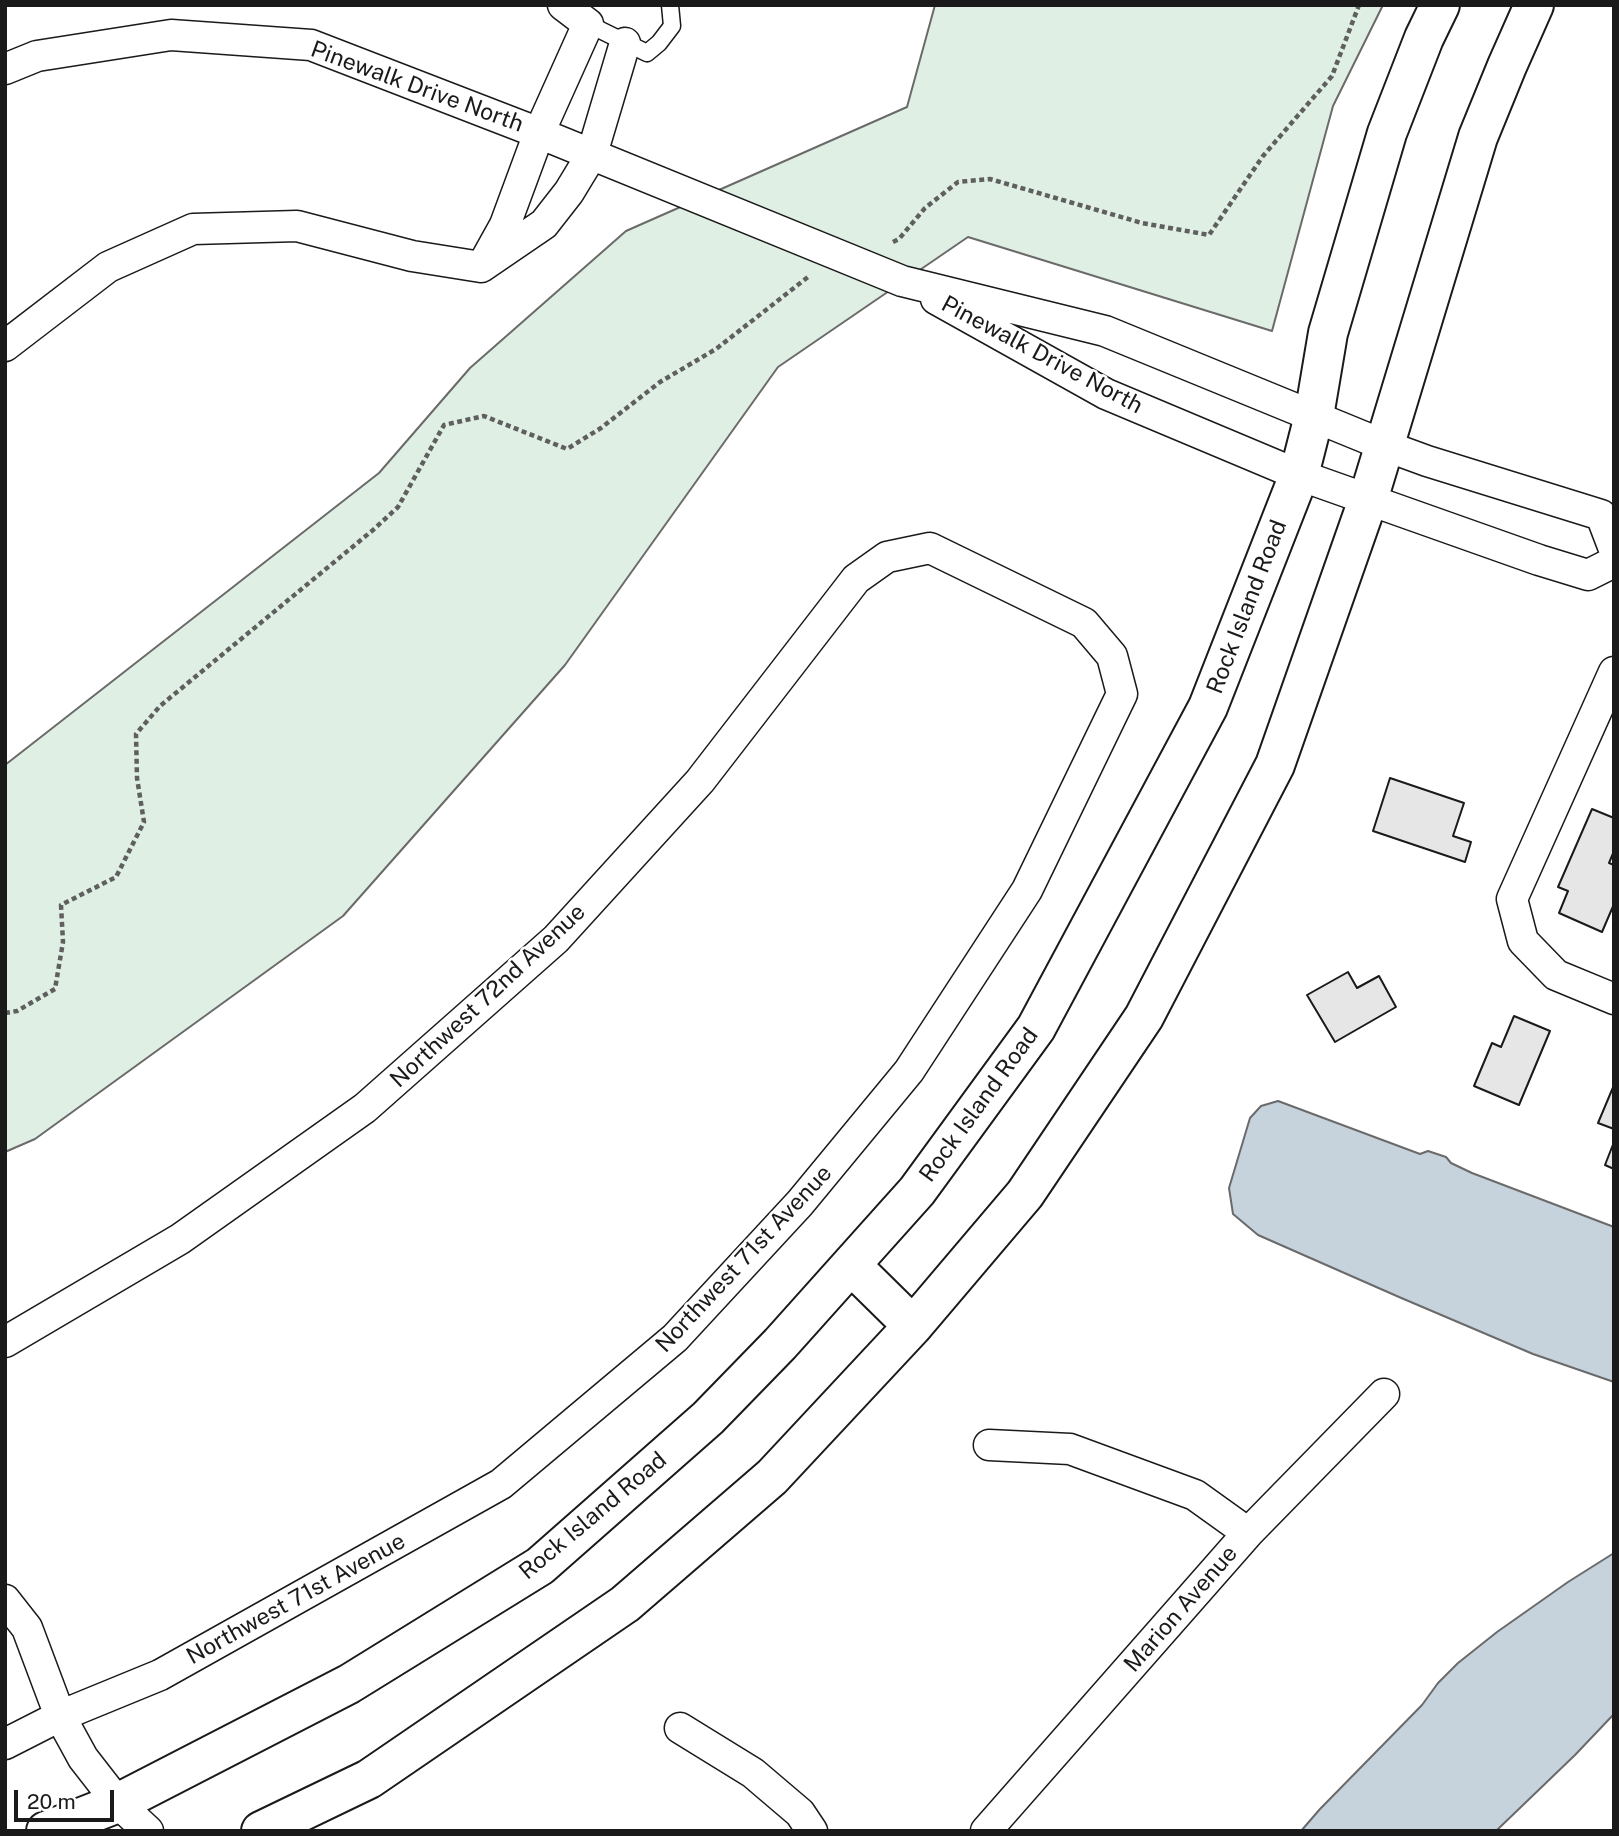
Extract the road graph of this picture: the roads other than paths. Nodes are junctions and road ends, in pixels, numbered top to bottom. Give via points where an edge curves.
1 (563, 5) edge
2 (670, 5) edge
3 (1440, 5) edge
4 (1534, 5) edge
5 (588, 24) junction
6 (625, 43) junction
7 (5, 69) edge
8 (539, 133) junction
9 (592, 154) junction
10 (481, 267) junction
11 (902, 281) junction
12 (5, 346) edge
13 (1314, 416) junction
14 (1386, 446) junction
15 (1299, 475) junction
16 (1368, 500) junction
17 (1614, 549) edge
18 (1614, 562) edge
19 (1112, 656) joint
20 (1614, 672) edge
21 (1614, 999) edge
22 (851, 1265) junction
23 (913, 1326) junction
24 (5, 1342) edge
25 (1384, 1394) dead end
26 (989, 1445) dead end
27 (1248, 1533) junction
28 (5, 1600) edge
29 (60, 1716) junction
30 (680, 1728) dead end
31 (5, 1744) edge
32 (122, 1817) edge
33 (47, 1831) edge
34 (148, 1831) edge
35 (261, 1831) edge
36 (812, 1831) edge
37 (986, 1831) edge

1 - 5 street
2 - 6 lane via 672,26 647,54
3 - 13 main road, Rock Island Road via 1387,133 1328,333
4 - 14 main road via 1478,137
5 - 6 lane
5 - 8 street, Pinewalk Drive North
6 - 9 street
7 - 8 street, Pinewalk Drive North via 37,56 171,34 311,45
8 - 9 street, Pinewalk Drive North
8 - 10 street, Pinewalk Drive North via 505,225
9 - 10 street via 544,224
9 - 11 street, Pinewalk Drive North
10 - 12 street via 412,256 298,226 193,229 108,267
11 - 13 street, Pinewalk Drive North via 1105,331
11 - 15 street, Pinewalk Drive North via 1106,394
13 - 14 street, Pinewalk Drive North
13 - 15 main road, Rock Island Road
14 - 16 main road
14 - 17 street, Pinewalk Drive North via 1601,515
15 - 16 street, Pinewalk Drive North
15 - 22 main road, Rock Island Road via 1208,706 1036,1028 917,1191
16 - 18 street, Pinewalk Drive North via 1588,575
16 - 23 main road via 1275,765 1144,1017 1025,1194
19 - 24 street, Northwest 72nd Avenue via 1084,623 930,548 887,557 856,579 700,781 546,948 365,1108 180,1239
19 - 29 street, Northwest 71st Avenue via 1122,694 1027,890 909,1071 800,1203 675,1338 501,1484 160,1675
20 - 21 street via 1512,899 1522,940 1556,975
22 - 23 main road
22 - 32 main road, Rock Island Road via 708,1418 540,1566
23 - 35 main road via 772,1477 625,1604 369,1779
25 - 27 street, Marion Avenue
26 - 27 street via 1070,1448 1195,1495
27 - 37 street, Marion Avenue
28 - 29 street via 27,1629
29 - 31 street, Northwest 71st Avenue
29 - 32 street
30 - 36 street via 754,1773 800,1813
32 - 33 main road, Rock Island Road
32 - 34 street

